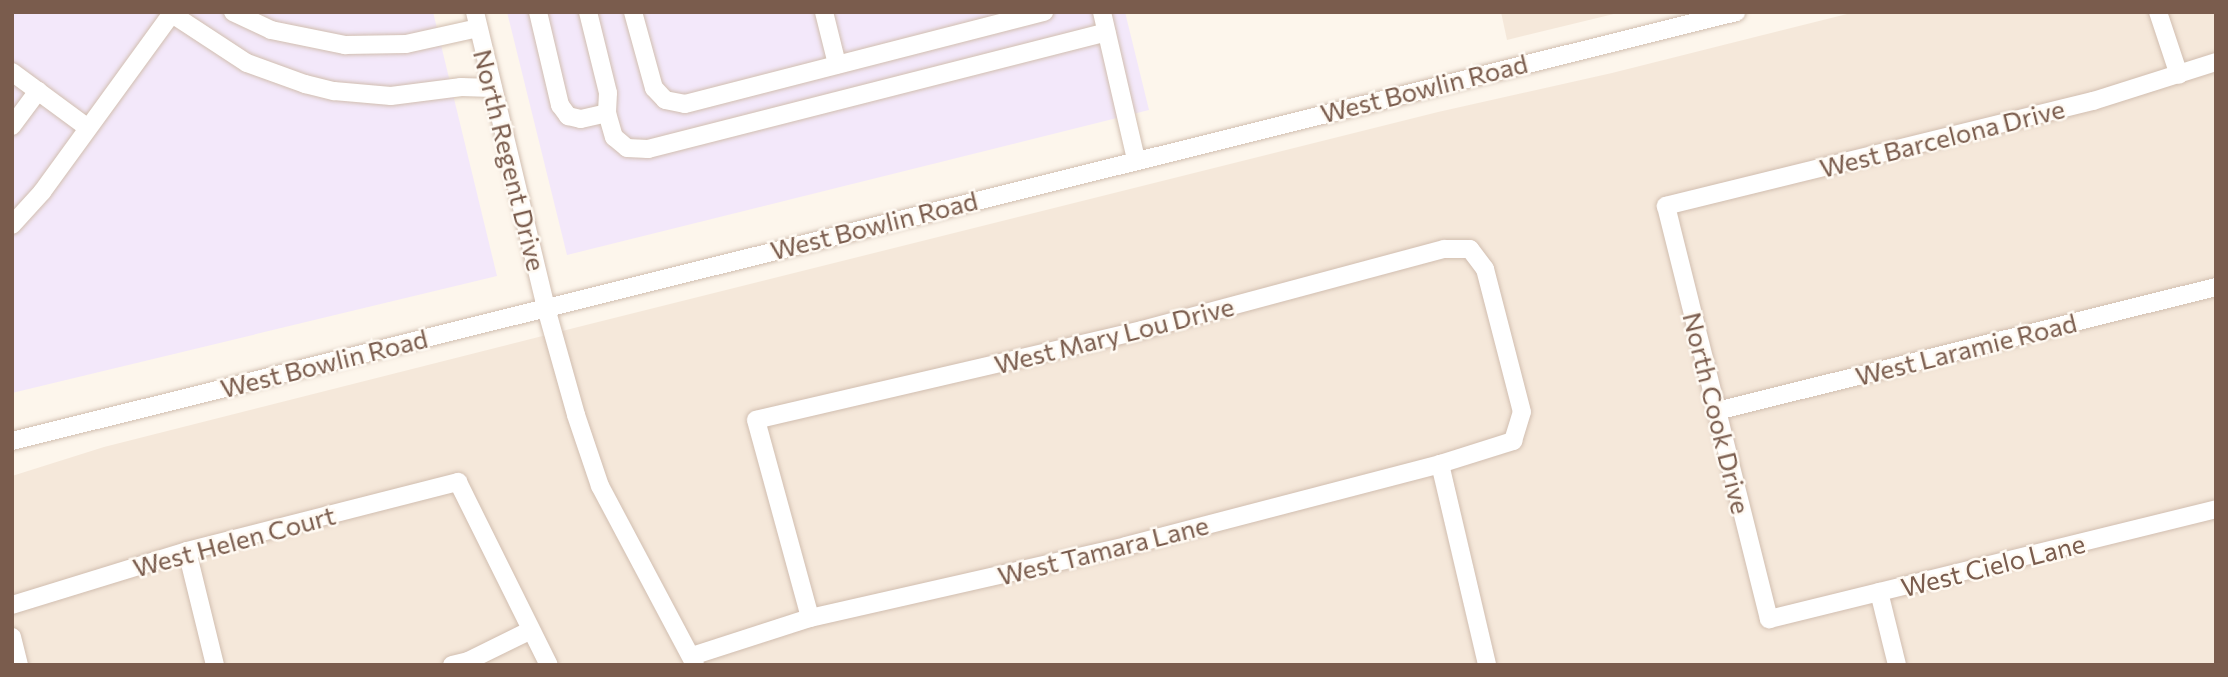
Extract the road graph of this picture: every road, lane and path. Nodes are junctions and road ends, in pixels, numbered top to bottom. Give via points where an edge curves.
1 (233, 12) edge
2 (538, 12) edge
3 (588, 12) edge
4 (633, 12) edge
5 (824, 12) edge
6 (1044, 12) edge
7 (1102, 12) edge
8 (1735, 12) edge
9 (2158, 12) edge
10 (171, 13) edge
11 (476, 20) edge
12 (1106, 32) junction
13 (2216, 62) edge
14 (837, 64) junction
15 (12, 72) edge
16 (2179, 75) junction
17 (493, 88) junction
18 (38, 91) junction
19 (607, 113) junction
20 (12, 126) edge
21 (88, 128) junction
22 (1136, 159) junction
23 (1666, 206) joint
24 (12, 225) edge
25 (2216, 287) edge
26 (546, 308) junction
27 (1717, 411) junction
28 (12, 441) edge
29 (1513, 441) joint
30 (1440, 464) junction
31 (2216, 509) edge
32 (187, 551) junction
33 (1880, 592) junction
34 (12, 605) edge
35 (810, 618) junction
36 (1769, 619) joint
37 (531, 630) junction
38 (12, 638) edge
39 (694, 660) edge
40 (19, 665) edge
41 (215, 665) edge
42 (452, 665) edge
43 (549, 665) edge
44 (1487, 665) edge
45 (1897, 665) edge

1 - 11 street via 294,36 345,45 406,44
2 - 19 street via 560,105 568,116 581,119
3 - 19 street via 608,93
4 - 14 street via 646,68 665,100 685,104
5 - 14 street
6 - 14 street
7 - 12 street
8 - 22 street, West Bowlin Road
9 - 16 street
10 - 17 street via 247,63 334,92 391,96
10 - 21 street
11 - 17 street, North Regent Drive
12 - 19 street via 648,149 627,148 614,137
12 - 22 street
13 - 16 street, West Barcelona Drive
15 - 18 street
16 - 23 street, West Barcelona Drive via 2093,101
17 - 26 street, North Regent Drive
18 - 20 street
18 - 21 street
21 - 24 street
22 - 26 street, West Bowlin Road
23 - 27 street, North Cook Drive
25 - 27 street, West Laramie Road
26 - 28 street, West Bowlin Road
26 - 39 street, North Regent Drive via 600,486
27 - 36 street, North Cook Drive
29 - 30 street, West Tamara Lane
29 - 35 street, West Mary Lou Drive via 1522,412 1485,269 1470,249 1444,249 1142,330 756,420
30 - 35 street, West Tamara Lane via 1126,546
30 - 44 street
31 - 33 street, West Cielo Lane
32 - 34 street, West Helen Court
32 - 37 street, West Helen Court via 458,482
32 - 41 street
33 - 36 street, West Cielo Lane
33 - 45 street
35 - 39 street, West Tamara Lane
37 - 42 street
37 - 43 street
38 - 40 street

